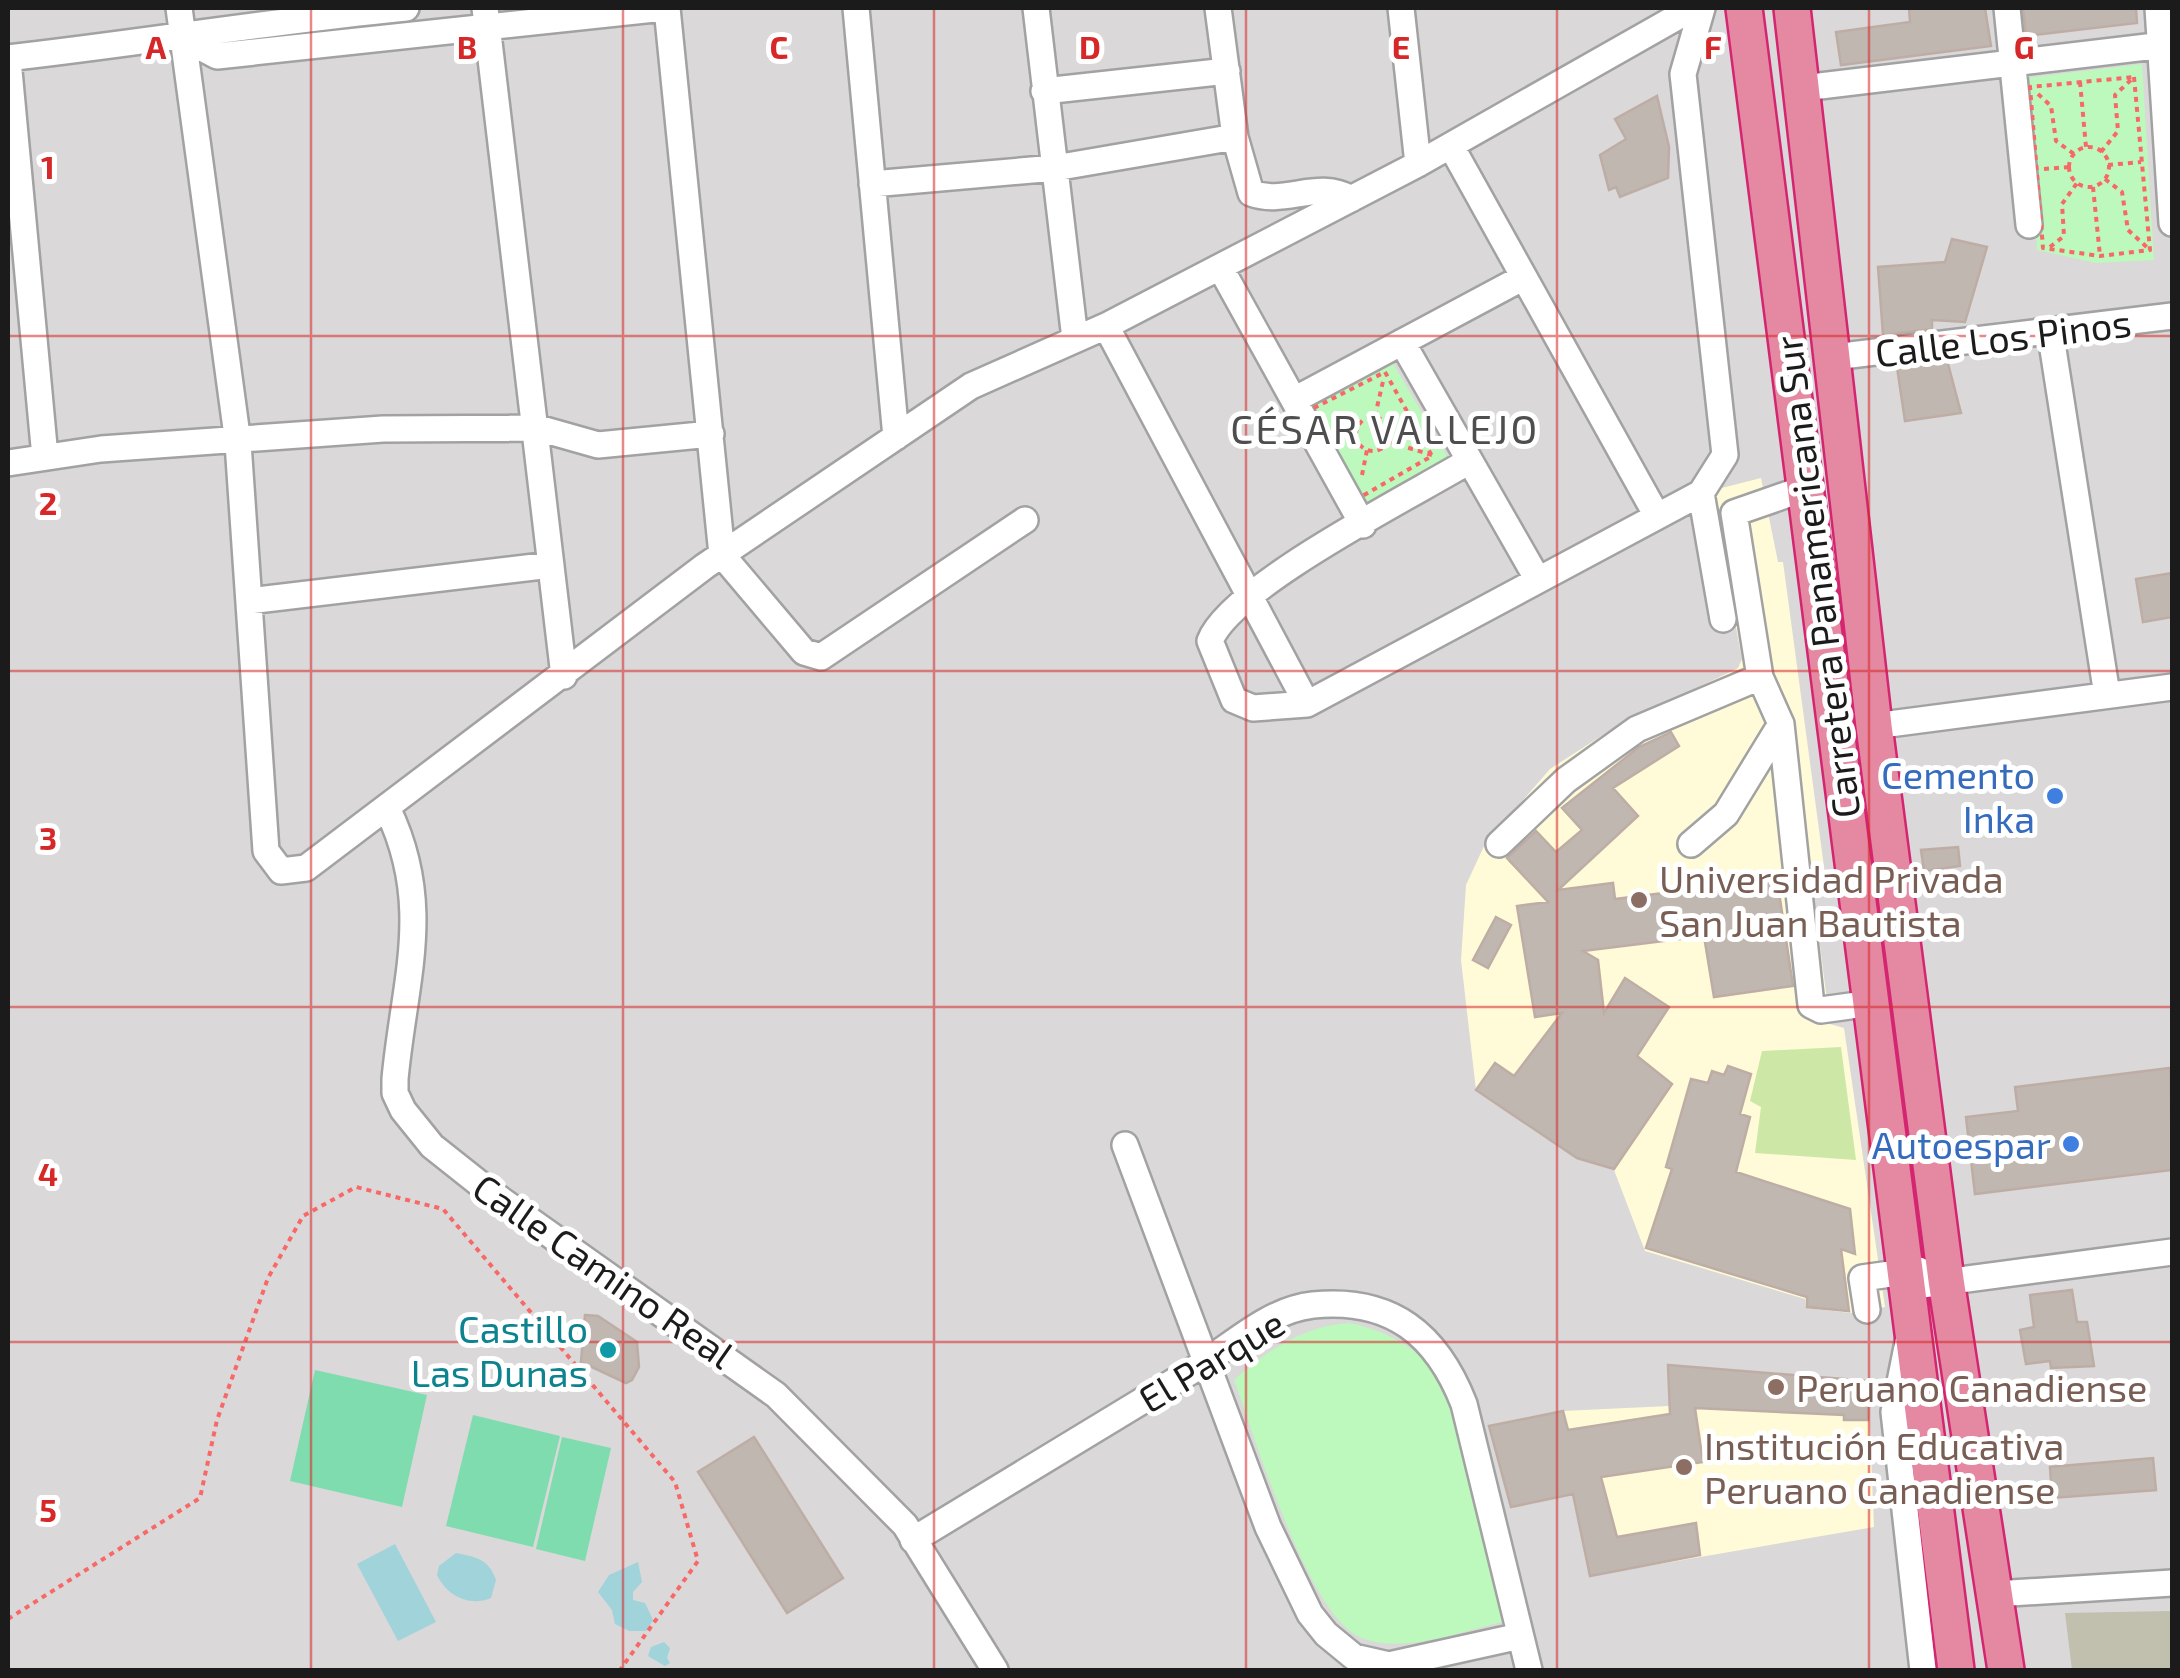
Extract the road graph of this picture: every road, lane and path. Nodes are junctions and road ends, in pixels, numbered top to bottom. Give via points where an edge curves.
1 (179, 8) edge
2 (406, 8) edge
3 (665, 8) edge
4 (856, 8) edge
5 (1036, 8) edge
6 (1218, 8) edge
7 (1400, 8) edge
8 (1693, 8) edge
9 (1702, 8) edge
10 (1744, 8) edge
11 (1792, 8) edge
12 (2008, 8) edge
13 (2158, 8) edge
14 (486, 17) edge
15 (183, 38) junction
16 (2166, 45) edge
17 (8, 59) edge
18 (2014, 63) junction
19 (1227, 70) junction
20 (2134, 77) junction
21 (2080, 82) junction
22 (2030, 87) junction
23 (1802, 88) junction
24 (1044, 91) junction
25 (1236, 138) junction
26 (1451, 146) junction
27 (2086, 147) junction
28 (2102, 152) junction
29 (2074, 154) junction
30 (2142, 162) junction
31 (1418, 164) junction
32 (2070, 166) junction
33 (2108, 166) junction
34 (1055, 168) junction
35 (2037, 170) junction
36 (2105, 179) junction
37 (2077, 183) junction
38 (872, 184) junction
39 (2093, 187) junction
40 (1351, 198) junction
41 (2172, 222) edge
42 (2029, 226) dead end
43 (2049, 248) junction
44 (2150, 250) junction
45 (2100, 256) junction
46 (1220, 267) junction
47 (1524, 276) junction
48 (2172, 316) edge
49 (1106, 326) junction
50 (2050, 330) junction
51 (1075, 340) junction
52 (1402, 342) junction
53 (1834, 358) junction
54 (1385, 372) junction
55 (1294, 400) junction
56 (1375, 416) junction
57 (538, 428) junction
58 (711, 434) junction
59 (896, 437) junction
60 (1389, 442) junction
61 (238, 443) junction
62 (1432, 456) junction
63 (45, 458) junction
64 (1469, 462) junction
65 (8, 463) edge
66 (1803, 489) junction
67 (1700, 492) junction
68 (1656, 516) junction
69 (1025, 520) dead end
70 (1363, 525) junction
71 (722, 555) junction
72 (551, 566) junction
73 (1538, 580) junction
74 (1248, 594) junction
75 (249, 601) junction
76 (1723, 620) dead end
77 (564, 676) junction
78 (1760, 678) junction
79 (2172, 687) edge
80 (2108, 696) junction
81 (1307, 704) junction
82 (1781, 724) junction
83 (1874, 726) junction
84 (388, 810) junction
85 (1498, 844) dead end
86 (1691, 844) dead end
87 (1872, 1003) junction
88 (1124, 1146) dead end
89 (2172, 1252) edge
90 (1945, 1273) junction
91 (1906, 1280) junction
92 (1867, 1310) dead end
93 (1912, 1322) junction
94 (1208, 1361) junction
95 (914, 1540) junction
96 (2172, 1582) edge
97 (1994, 1594) junction
98 (8, 1619) edge
99 (1520, 1636) junction
100 (620, 1670) edge
101 (995, 1670) edge
102 (1529, 1670) edge
103 (1923, 1670) edge
104 (1956, 1670) edge
105 (2006, 1670) edge

1 - 15 street
2 - 15 street via 218,27
3 - 14 street
3 - 58 street
4 - 38 street
5 - 24 street
6 - 19 street
7 - 31 street
8 - 26 street
9 - 67 street via 1683,74 1725,454
10 - 66 highway, Carretera Panamericana Sur
11 - 23 highway, Carretera Panamericana Sur
12 - 18 street
13 - 16 street
14 - 15 street via 217,56
14 - 57 street
15 - 17 street
15 - 61 street
16 - 18 street
16 - 41 street
17 - 63 street
18 - 23 street
18 - 42 street
19 - 24 street
19 - 25 street
20 - 21 path
20 - 28 path via 2115,95 2118,131
20 - 30 path
21 - 22 path
21 - 27 path
22 - 29 path via 2052,106 2056,141
22 - 35 path
23 - 53 highway, Carretera Panamericana Sur
24 - 34 street
25 - 34 street
25 - 40 street via 1251,193 1266,198 1322,189
26 - 31 street
26 - 47 street
27 - 28 path
27 - 29 path
28 - 33 path
29 - 32 path
30 - 33 path
30 - 44 path
31 - 40 street
32 - 35 path
32 - 37 path
33 - 36 path
34 - 38 street
34 - 51 street
35 - 43 path via 2043,248
36 - 39 path
36 - 44 path via 2122,192 2128,230
37 - 39 path
37 - 43 path via 2062,204 2064,236
38 - 59 street
39 - 45 path
40 - 46 street
43 - 45 path
44 - 45 path
46 - 49 street
46 - 55 street
47 - 52 street
47 - 68 street
48 - 50 street, Calle Los Pinos
49 - 51 street
49 - 74 street
50 - 53 street, Calle Los Pinos
50 - 80 street
51 - 59 street via 971,386
52 - 55 street
52 - 64 street
53 - 83 highway, Carretera Panamericana Sur
54 - 56 path
54 - 62 path
54 - 62 path via 1308,411 1357,499
55 - 70 street
56 - 60 path via 1388,426
56 - 60 path via 1360,422 1357,442 1376,451
57 - 58 street via 598,445
57 - 61 street via 383,429
57 - 72 street
58 - 71 street
59 - 71 street
60 - 62 path
61 - 63 street
61 - 75 street
63 - 65 street
64 - 70 street
64 - 73 street
66 - 78 street via 1734,513
66 - 87 highway, Carretera Panamericana Sur
67 - 68 street
67 - 76 street
68 - 73 street
69 - 71 street via 821,657 804,652
70 - 74 street
71 - 77 street
72 - 75 street
72 - 77 street
73 - 81 street
74 - 81 street
74 - 81 street via 1210,641 1234,700 1253,708
75 - 84 street via 268,859 298,872
77 - 84 street
78 - 82 street
78 - 85 street via 1637,729 1566,780
79 - 80 street
80 - 83 street
82 - 86 street via 1726,814
82 - 87 street via 1811,1005 1821,1010
83 - 90 highway, Carretera Panamericana Sur
84 - 95 street, Calle Camino Real via 416,910 395,1079 403,1110 432,1146 490,1192 776,1395
87 - 91 highway, Carretera Panamericana Sur
88 - 94 street
89 - 90 street
90 - 91 street
90 - 97 highway, Carretera Panamericana Sur
91 - 92 street via 1862,1278
91 - 93 highway, Carretera Panamericana Sur
93 - 103 street via 1894,1412
93 - 104 highway, Carretera Panamericana Sur
94 - 95 street, El Parque
94 - 99 street via 1290,1574 1310,1614 1339,1646 1388,1665
94 - 99 street, El Parque via 1262,1323 1312,1305 1392,1317 1435,1346 1464,1404
95 - 101 street, Calle Camino Real
96 - 97 street
97 - 105 highway, Carretera Panamericana Sur
98 - 100 path via 200,1498 216,1420 268,1278 303,1216 356,1187 443,1209 674,1482 698,1560
99 - 102 street, El Parque

